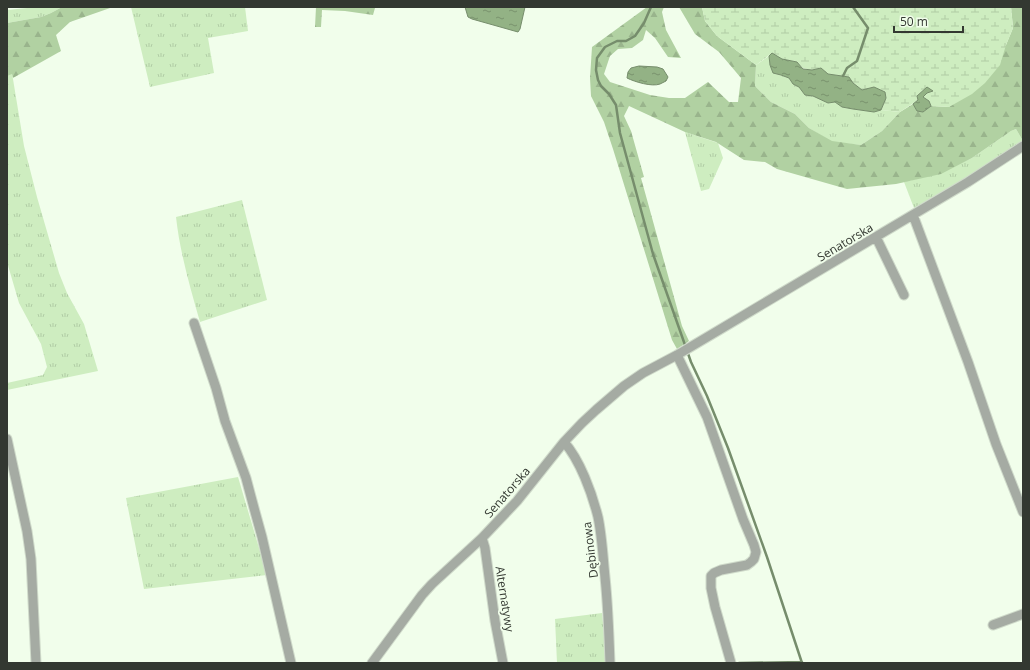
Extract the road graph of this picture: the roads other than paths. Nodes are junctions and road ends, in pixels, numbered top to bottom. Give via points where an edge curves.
1 (1023, 146) edge
2 (913, 215) junction
3 (876, 237) junction
4 (904, 295) dead end
5 (194, 324) dead end
6 (677, 355) junction
7 (7, 439) edge
8 (564, 442) junction
9 (1023, 512) edge
10 (482, 538) junction
11 (1023, 614) edge
12 (993, 625) dead end
13 (730, 661) edge
14 (36, 663) edge
15 (291, 663) edge
16 (372, 663) edge
17 (503, 663) edge
18 (610, 663) edge

1 - 2 street, Senatorska
2 - 3 street, Senatorska
2 - 9 street
3 - 4 street
3 - 6 street, Senatorska
5 - 15 street via 246,478
6 - 8 street, Senatorska via 624,386 591,414
6 - 13 street via 708,417 756,552 754,559 747,565 721,570 711,576 711,588
7 - 14 street via 31,559
8 - 10 street, Senatorska
8 - 18 street, Dębinowa via 579,465 598,517 603,551
10 - 16 street, Senatorska via 422,595
10 - 17 street, Alternatywy
11 - 12 street

